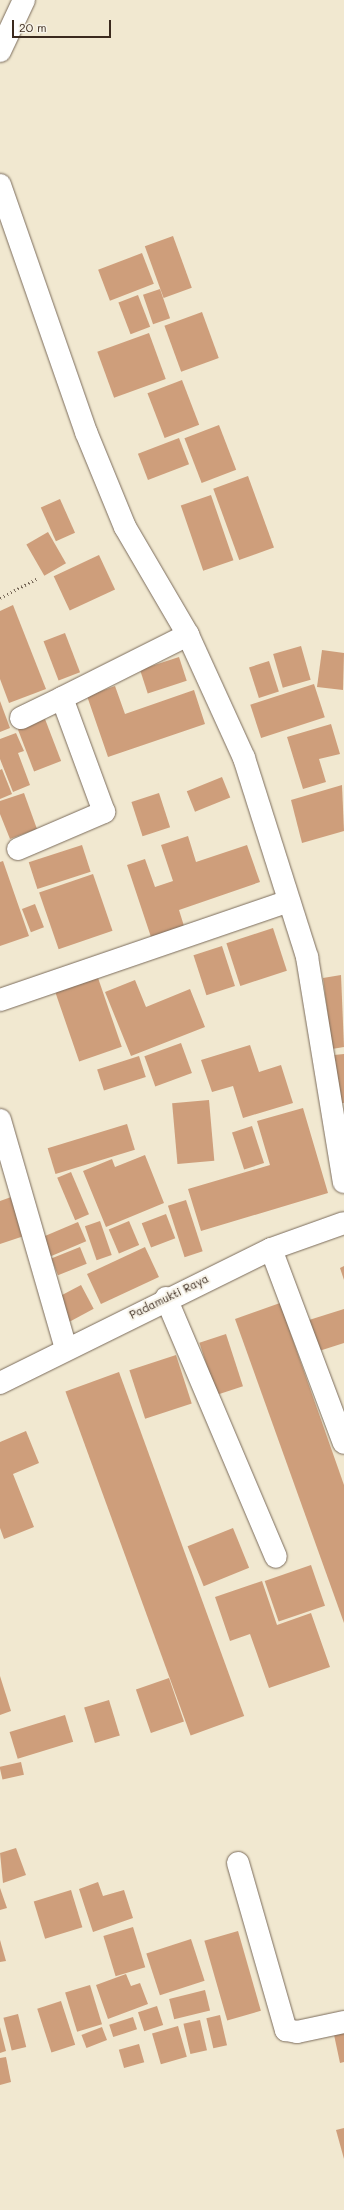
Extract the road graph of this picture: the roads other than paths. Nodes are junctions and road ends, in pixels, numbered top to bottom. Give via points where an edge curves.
1 (24, 0) edge
2 (0, 51) edge
3 (0, 185) edge
4 (188, 635) junction
5 (62, 698) junction
6 (21, 718) dead end
7 (18, 849) dead end
8 (289, 901) junction
9 (0, 1000) edge
10 (0, 1120) edge
11 (344, 1182) edge
12 (344, 1223) edge
13 (274, 1256) junction
14 (170, 1307) junction
15 (66, 1349) junction
16 (0, 1384) edge
17 (344, 1443) edge
18 (276, 1557) dead end
19 (238, 1863) dead end
20 (344, 2022) edge

1 - 2 street
3 - 4 street via 86,432 125,527
4 - 5 street
4 - 8 street via 244,758
5 - 6 street
5 - 7 street via 104,812
8 - 9 street
8 - 11 street via 307,957
10 - 15 street
12 - 13 street, Padamukti Raya
13 - 14 street, Padamukti Raya
13 - 17 street
14 - 15 street, Padamukti Raya
14 - 18 street
15 - 16 street, Padamukti Raya
19 - 20 street via 286,2030 297,2032

